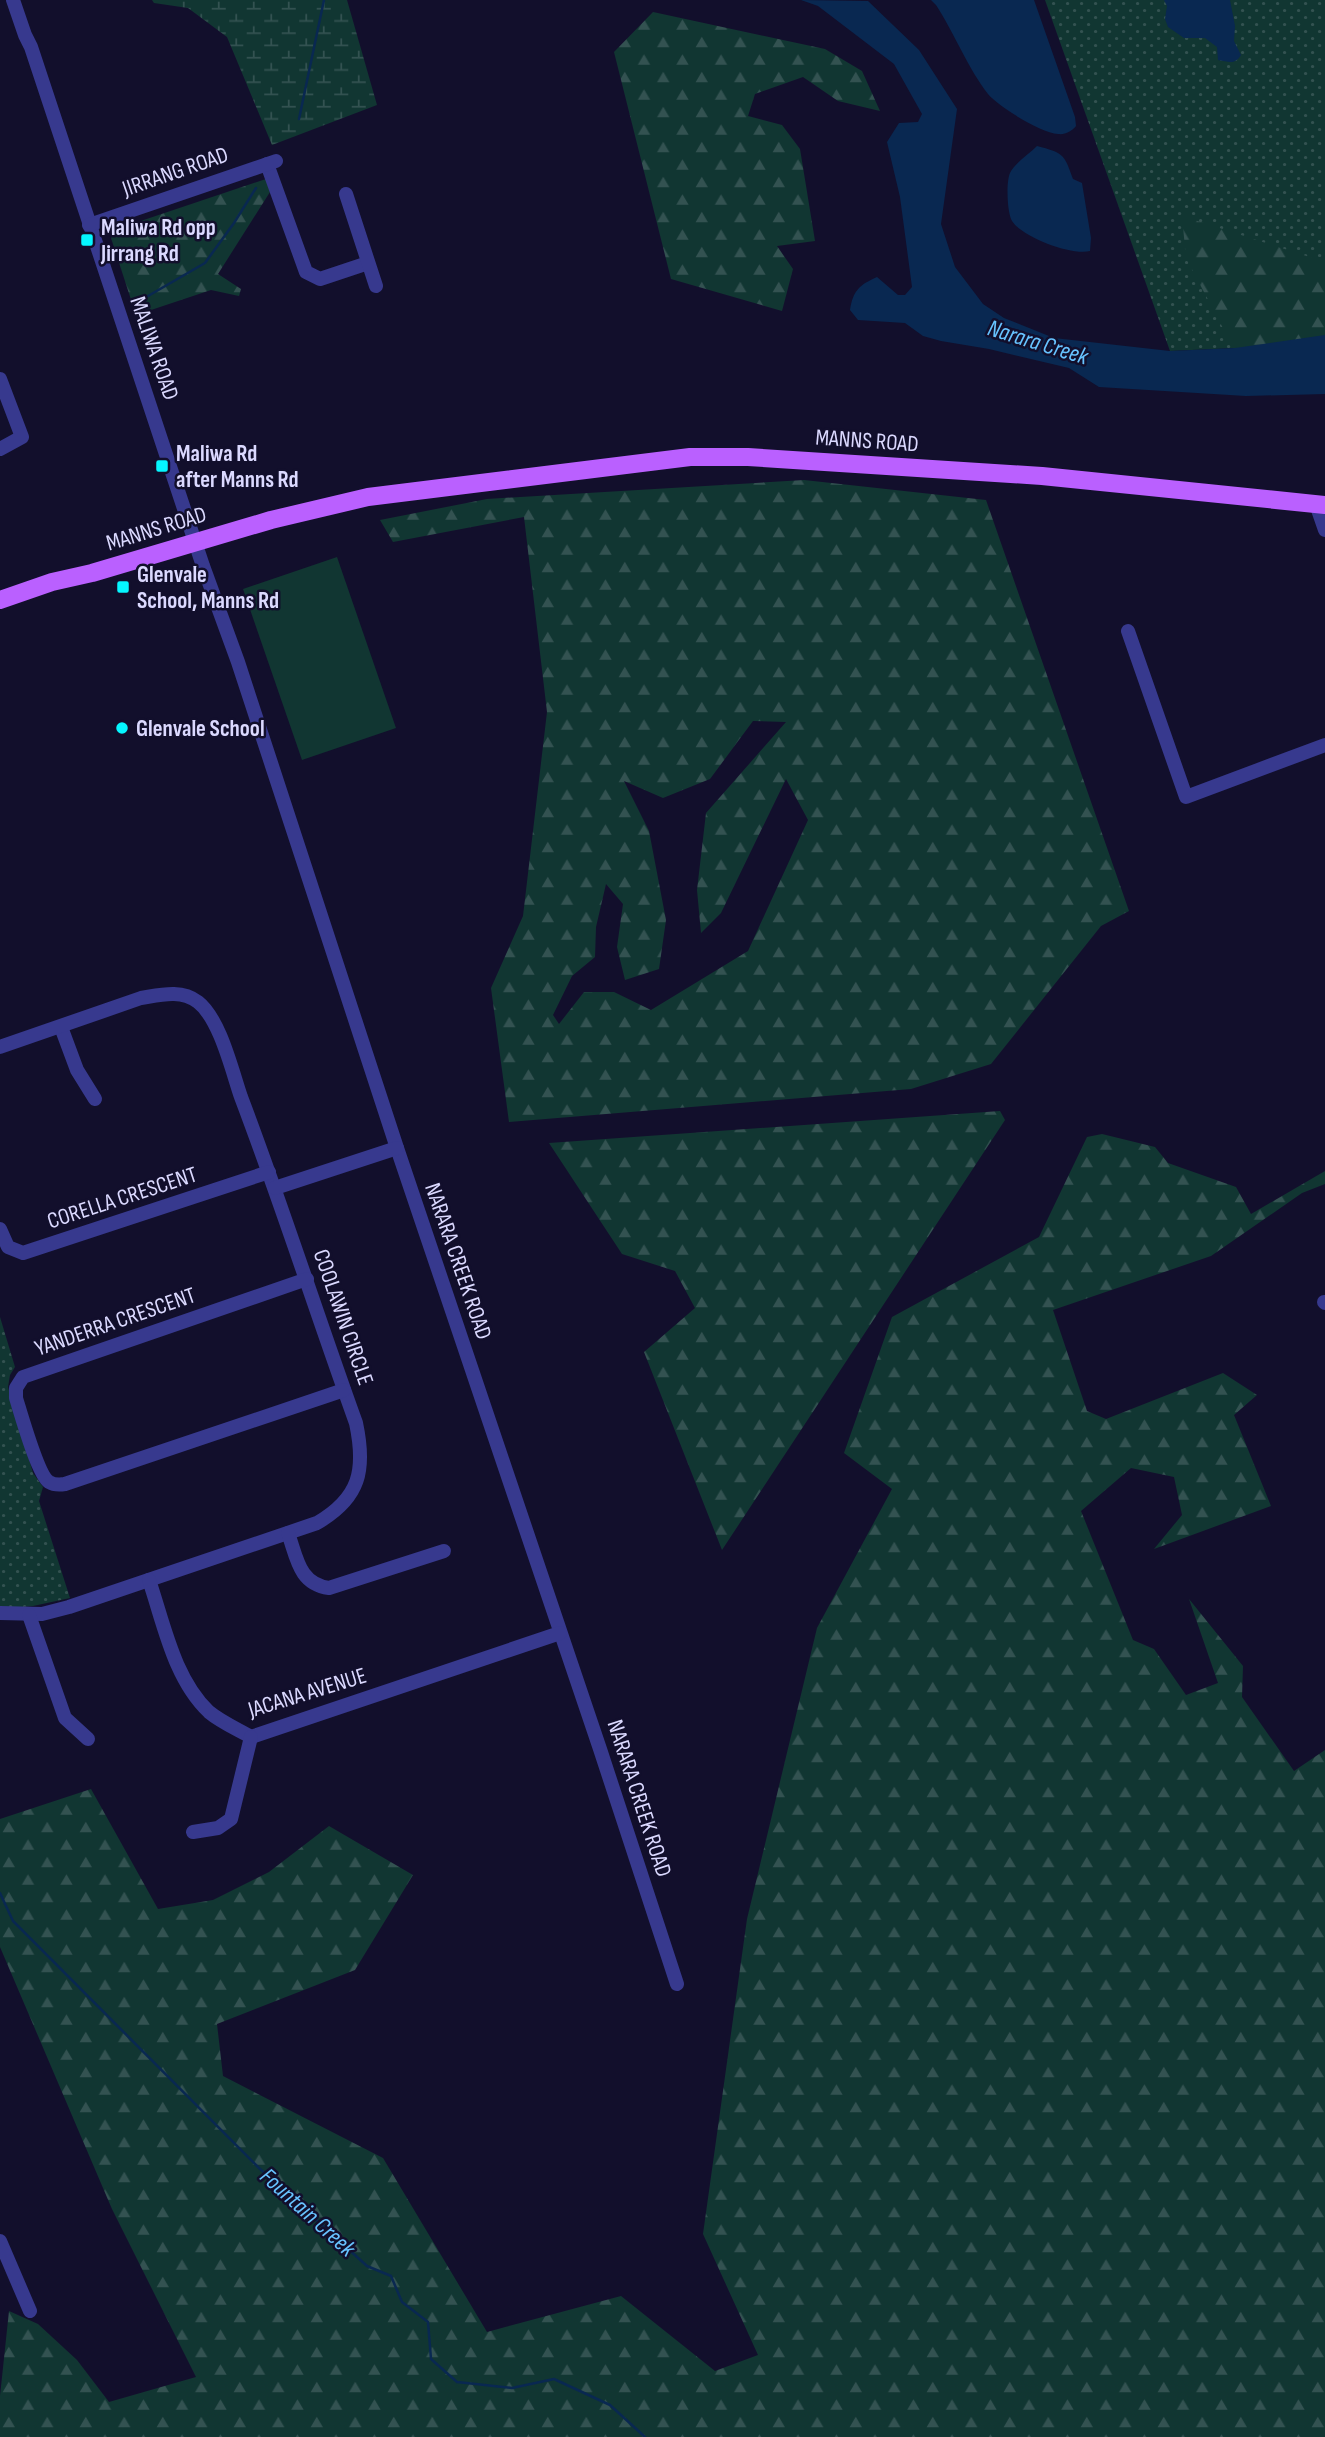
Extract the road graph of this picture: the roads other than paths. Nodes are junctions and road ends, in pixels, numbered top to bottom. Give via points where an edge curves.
1 (13, 0) edge
2 (346, 194) dead end
3 (89, 225) junction
4 (368, 262) junction
5 (376, 286) dead end
6 (0, 379) edge
7 (0, 449) edge
8 (1320, 504) edge
9 (1325, 530) edge
10 (197, 546) junction
11 (2, 599) edge
12 (1128, 632) dead end
13 (1325, 745) edge
14 (61, 1027) junction
15 (0, 1047) edge
16 (95, 1099) dead end
17 (397, 1148) junction
18 (269, 1172) junction
19 (275, 1188) junction
20 (0, 1229) edge
21 (307, 1279) junction
22 (344, 1390) junction
23 (288, 1533) junction
24 (444, 1551) dead end
25 (149, 1580) junction
26 (0, 1613) edge
27 (29, 1615) junction
28 (560, 1633) junction
29 (251, 1737) junction
30 (89, 1740) dead end
31 (193, 1832) dead end
32 (677, 1984) dead end
33 (0, 2241) edge
34 (30, 2311) dead end

1 - 3 street, MALIWA ROAD
2 - 4 street
3 - 4 street, JIRRANG ROAD via 272,163 306,272 320,279
3 - 10 street, MALIWA ROAD
4 - 5 street
6 - 7 street via 22,438
8 - 9 street
8 - 10 main road, MANNS ROAD via 1042,476 690,457 407,493 371,506
10 - 11 main road, MANNS ROAD via 99,582
10 - 17 street, NARARA CREEK ROAD
12 - 13 street via 1186,797
14 - 15 street, COOLAWIN CIRCLE
14 - 16 street via 77,1070
14 - 18 street, COOLAWIN CIRCLE via 141,998 185,995 200,1003 215,1026
17 - 19 street
17 - 28 street, NARARA CREEK ROAD
18 - 19 street, COOLAWIN CIRCLE
18 - 20 street, CORELLA CRESCENT via 23,1253 8,1247
19 - 21 street, COOLAWIN CIRCLE
21 - 22 street, COOLAWIN CIRCLE
21 - 22 street, YANDERRA CRESCENT via 23,1377 16,1398 28,1434 44,1477 65,1484
22 - 23 street, COOLAWIN CIRCLE via 360,1443 358,1479 351,1494 329,1516
23 - 24 street via 307,1580 329,1588
23 - 25 street, COOLAWIN CIRCLE
25 - 27 street, COOLAWIN CIRCLE via 69,1607
25 - 29 street, JACANA AVENUE via 192,1693 211,1714
26 - 27 street, COOLAWIN CIRCLE
27 - 30 street via 65,1718
28 - 29 street, JACANA AVENUE
28 - 32 street, NARARA CREEK ROAD
29 - 31 street via 231,1819 218,1828
33 - 34 street

